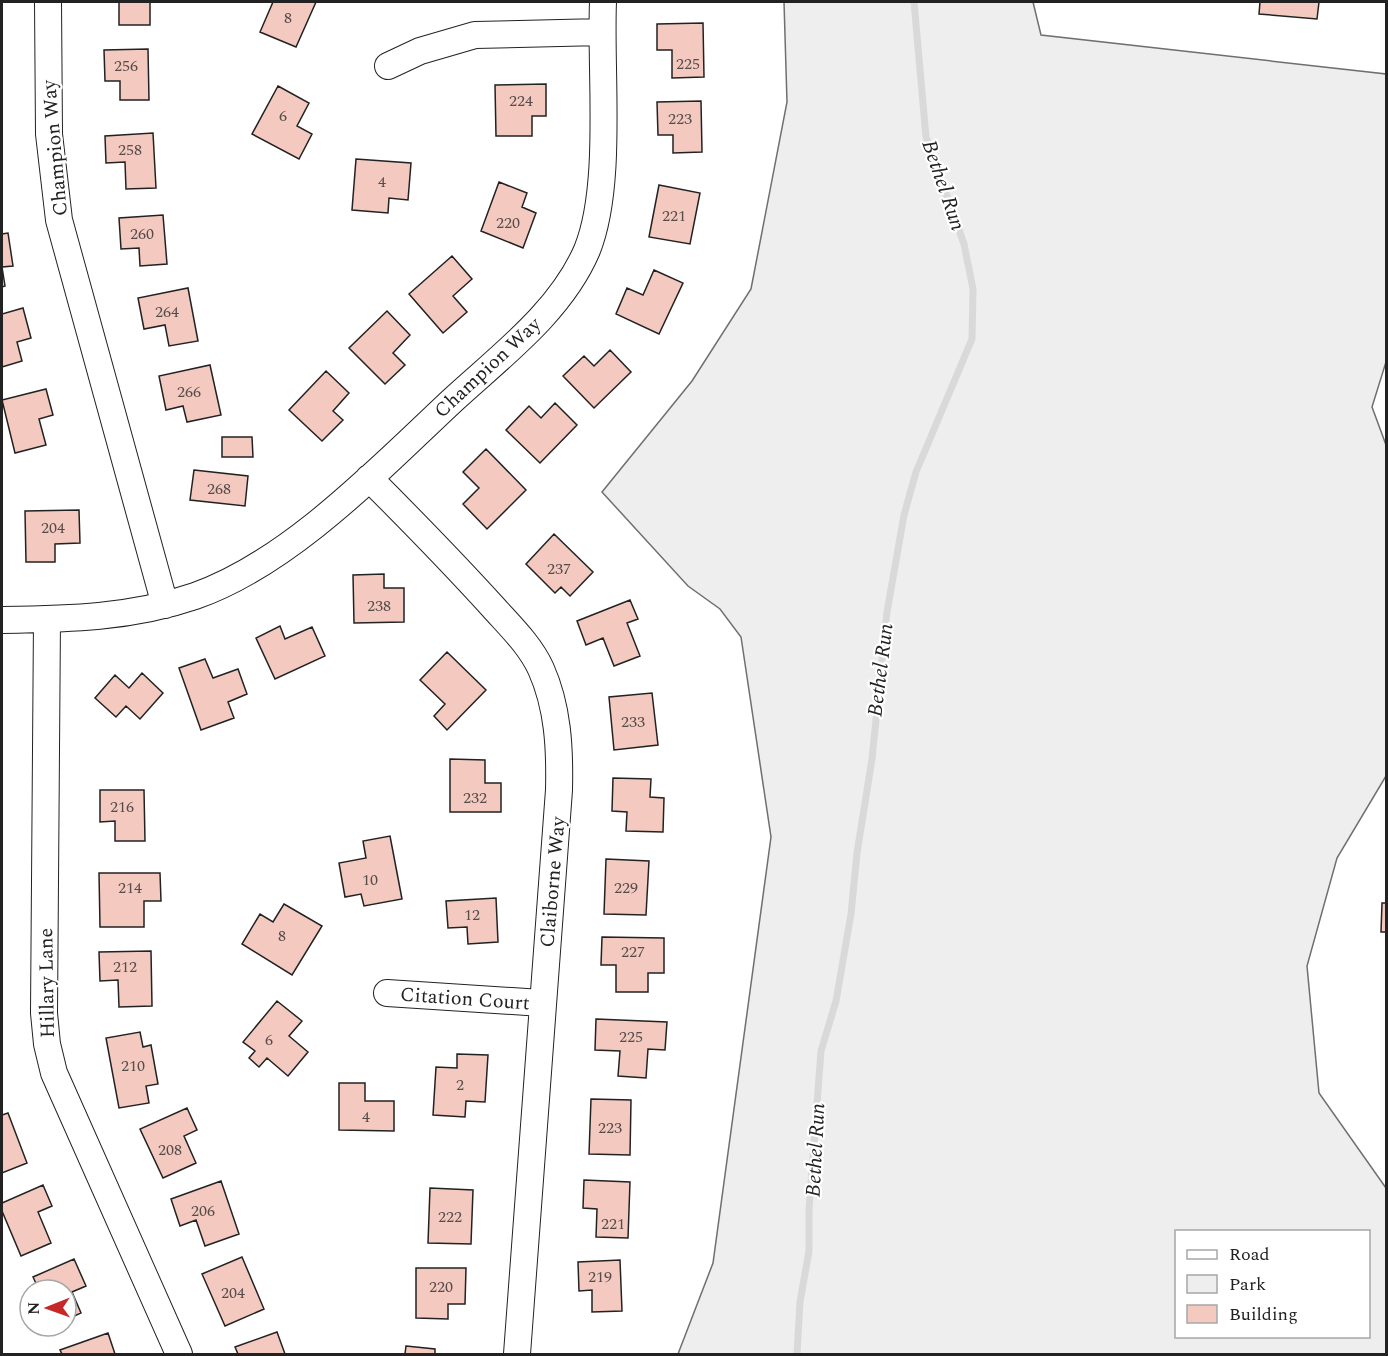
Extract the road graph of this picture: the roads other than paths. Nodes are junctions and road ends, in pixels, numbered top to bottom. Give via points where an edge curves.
1 (48, 2) edge
2 (603, 2) edge
3 (602, 32) junction
4 (388, 66) dead end
5 (369, 478) junction
6 (165, 605) junction
7 (47, 619) junction
8 (2, 620) edge
9 (387, 993) dead end
10 (542, 1003) junction
11 (179, 1354) edge
12 (518, 1354) edge

1 - 6 street, Champion Way via 49,134 59,220
2 - 3 street, Champion Way
3 - 4 street via 475,34 446,41
3 - 5 street, Champion Way via 602,175 593,229 577,269 531,328
5 - 6 street, Champion Way via 254,568
5 - 10 street, Claiborne Way via 512,628 540,667 550,693 557,722 560,767
6 - 7 street, Champion Way via 111,617
7 - 8 street, Champion Way
7 - 11 street, Hillary Lane via 47,1044 64,1096
9 - 10 street, Citation Court
10 - 12 street, Claiborne Way

